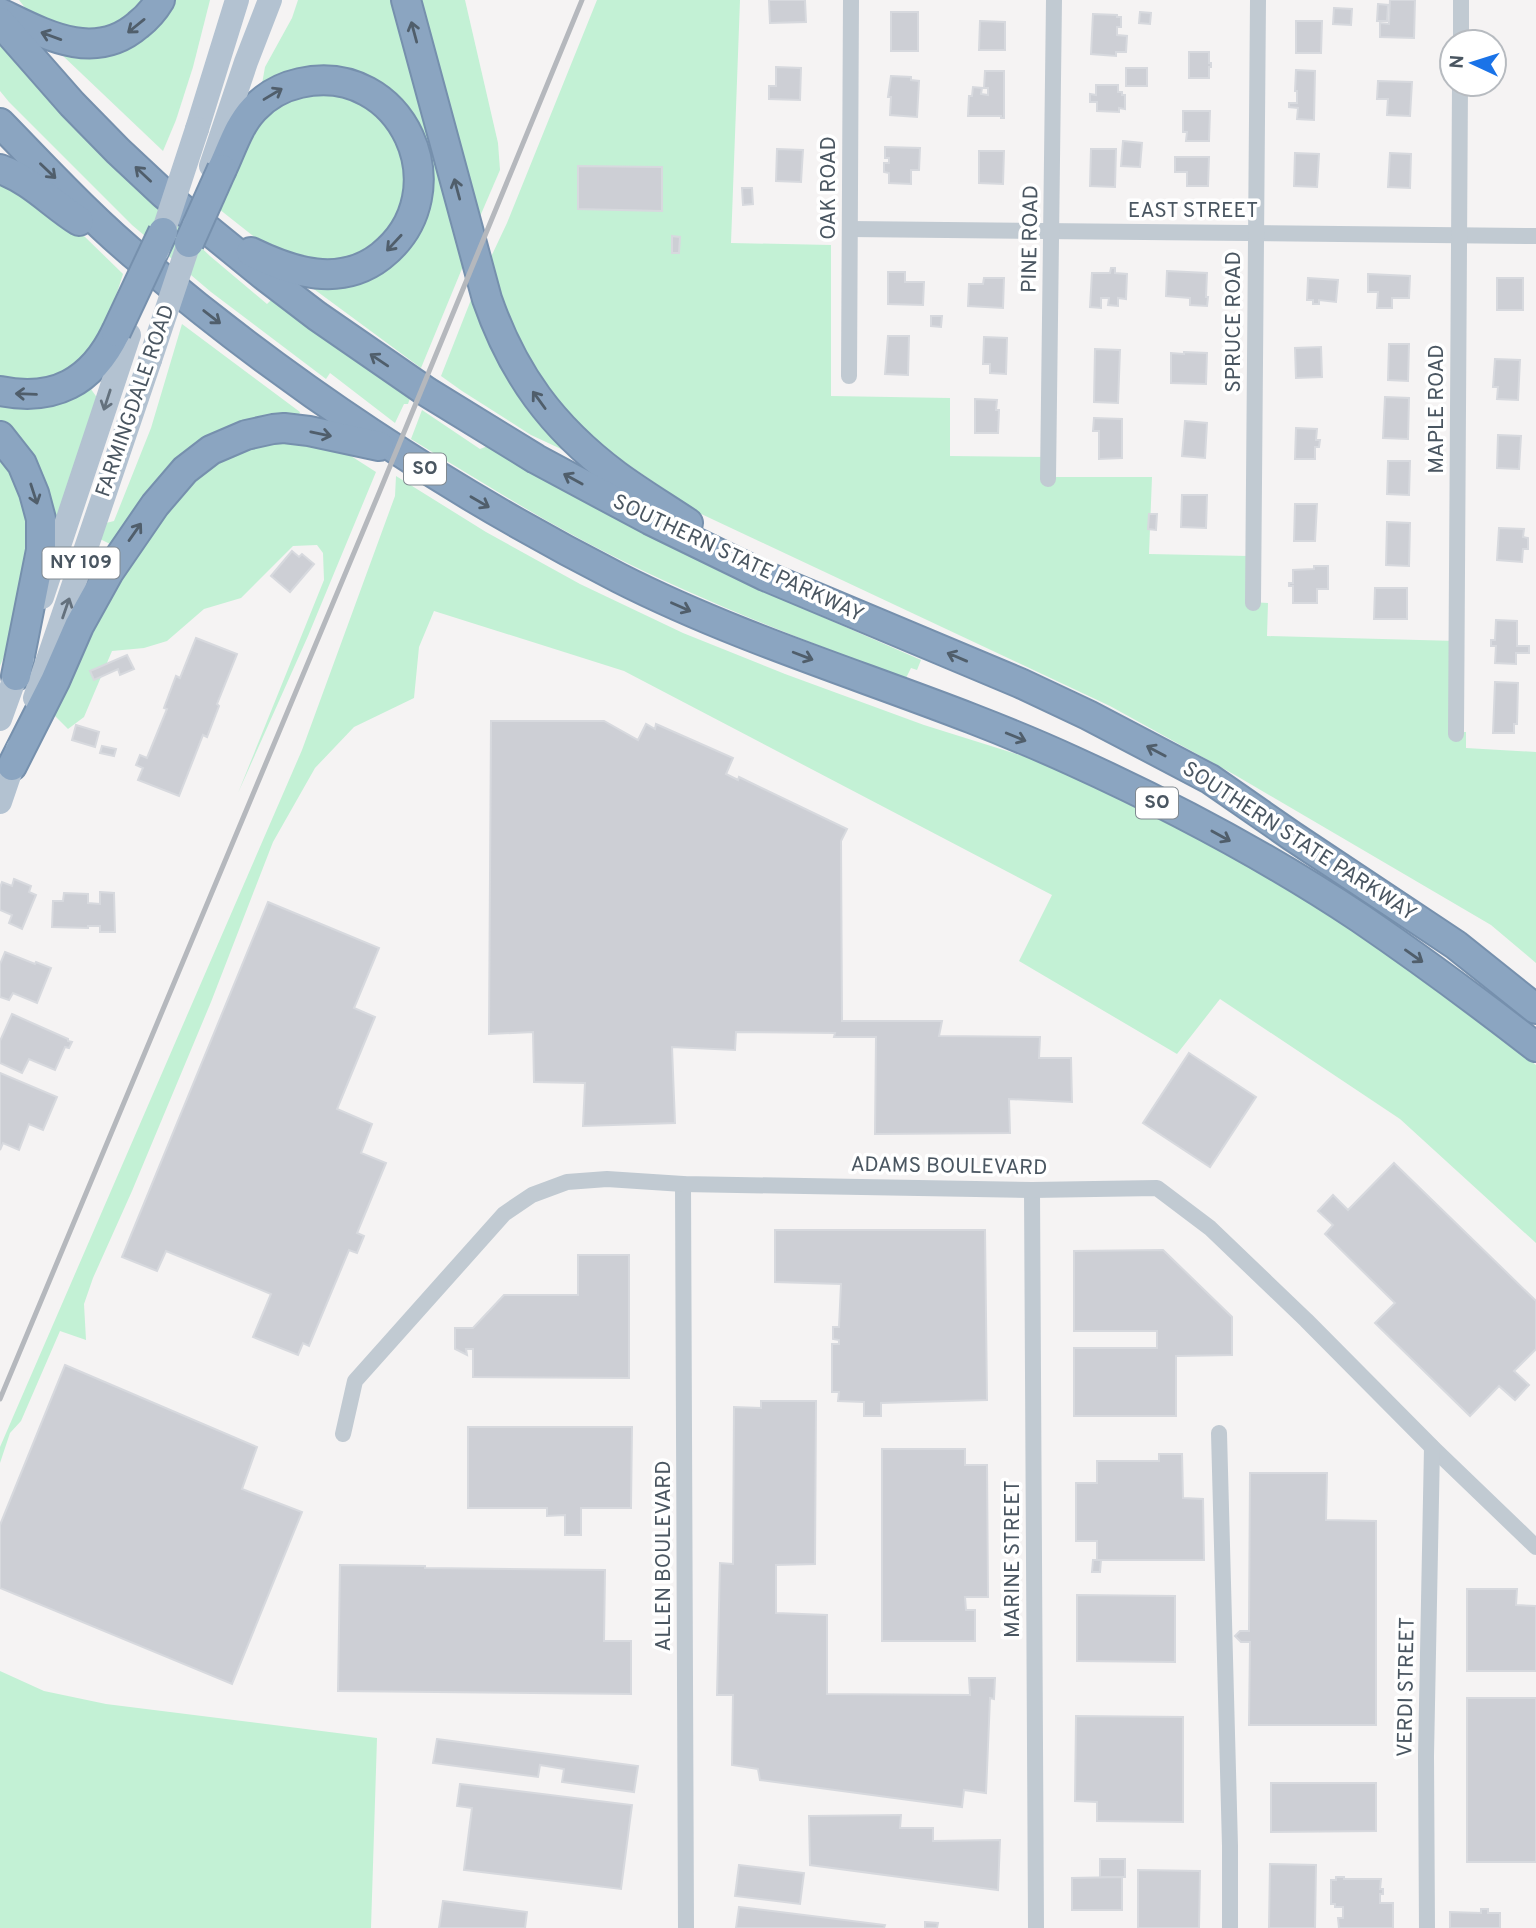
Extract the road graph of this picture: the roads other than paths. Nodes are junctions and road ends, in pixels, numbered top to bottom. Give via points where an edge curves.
1 (160, 0) edge
2 (237, 0) edge
3 (270, 0) edge
4 (406, 0) edge
5 (851, 0) edge
6 (1054, 0) edge
7 (1258, 0) edge
8 (1461, 0) edge
9 (0, 13) edge
10 (0, 22) edge
11 (1461, 28) edge
12 (1460, 98) edge
13 (0, 123) edge
14 (217, 167) junction
15 (0, 169) edge
16 (850, 229) junction
17 (1052, 231) junction
18 (163, 232) joint
19 (1256, 233) junction
20 (1459, 235) junction
21 (1536, 236) edge
22 (201, 239) junction
23 (139, 260) junction
24 (122, 334) junction
25 (849, 376) dead end
26 (0, 391) edge
27 (0, 436) edge
28 (393, 449) junction
29 (1048, 479) dead end
30 (765, 576) junction
31 (1253, 603) dead end
32 (16, 676) junction
33 (0, 719) edge
34 (1457, 734) dead end
35 (12, 766) junction
36 (0, 802) edge
37 (1536, 1009) edge
38 (1536, 1046) edge
39 (683, 1184) junction
40 (1032, 1190) junction
41 (1219, 1433) dead end
42 (343, 1434) dead end
43 (1432, 1447) junction
44 (1536, 1547) edge
45 (686, 1928) edge
46 (1036, 1928) edge
47 (1230, 1928) edge
48 (1427, 1928) edge

1 -> 9 highway via 131,31 97,43 63,41
2 - 18 main road, bridge
3 - 14 main road via 246,62
30 -> 4 highway via 599,462 553,419 528,384 487,299
5 - 16 street, OAK ROAD
6 - 17 street, PINE ROAD
7 - 19 street, SPRUCE ROAD
8 - 11 street
22 -> 10 highway, SOUTHERN STATE PARKWAY / SO
12 - 20 street, MAPLE ROAD
13 -> 23 highway, SOUTHERN STATE PARKWAY / SO
14 - 22 highway, bridge
14 -> 22 highway via 264,100 297,84 334,81 389,106 416,151 419,187 412,216 398,240 376,259 351,271 326,275 299,271
15 - 23 highway via 23,179
16 - 17 street, EAST STREET
16 - 25 street, OAK ROAD
17 - 19 street, EAST STREET
17 - 29 street, PINE ROAD
18 - 24 highway, bridge
19 - 20 street, EAST STREET
19 - 31 street, SPRUCE ROAD
20 - 21 street, EAST STREET
20 - 34 street, MAPLE ROAD
30 -> 22 highway, SOUTHERN STATE PARKWAY / SO via 627,508 480,426 266,277
35 -> 22 main road, FARMINGDALE ROAD / NY 109, bridge via 150,360
23 -> 28 highway, SOUTHERN STATE PARKWAY / SO via 289,376
24 -> 26 highway via 91,370 62,388 38,395
24 -> 32 main road, FARMINGDALE ROAD / NY 109
27 -> 32 highway via 22,464 41,519 41,551
35 -> 28 highway via 109,572 155,505 197,460 246,435 284,428
28 -> 38 highway, SOUTHERN STATE PARKWAY / SO via 621,579 740,632 1012,735 1189,819 1356,916
37 -> 30 highway, SOUTHERN STATE PARKWAY / SO via 1456,944 1210,779 1088,715
32 - 33 main road, FARMINGDALE ROAD / NY 109
35 - 36 main road, FARMINGDALE ROAD / NY 109
39 - 40 street, ADAMS BOULEVARD
39 - 42 street, ADAMS BOULEVARD via 607,1179 567,1182 532,1195 504,1214 355,1381
39 - 45 street, ALLEN BOULEVARD
40 - 43 street, ADAMS BOULEVARD via 1157,1188 1210,1228
40 - 46 street, MARINE STREET
41 - 47 street
43 - 44 street, ADAMS BOULEVARD
43 - 48 street, VERDI STREET

